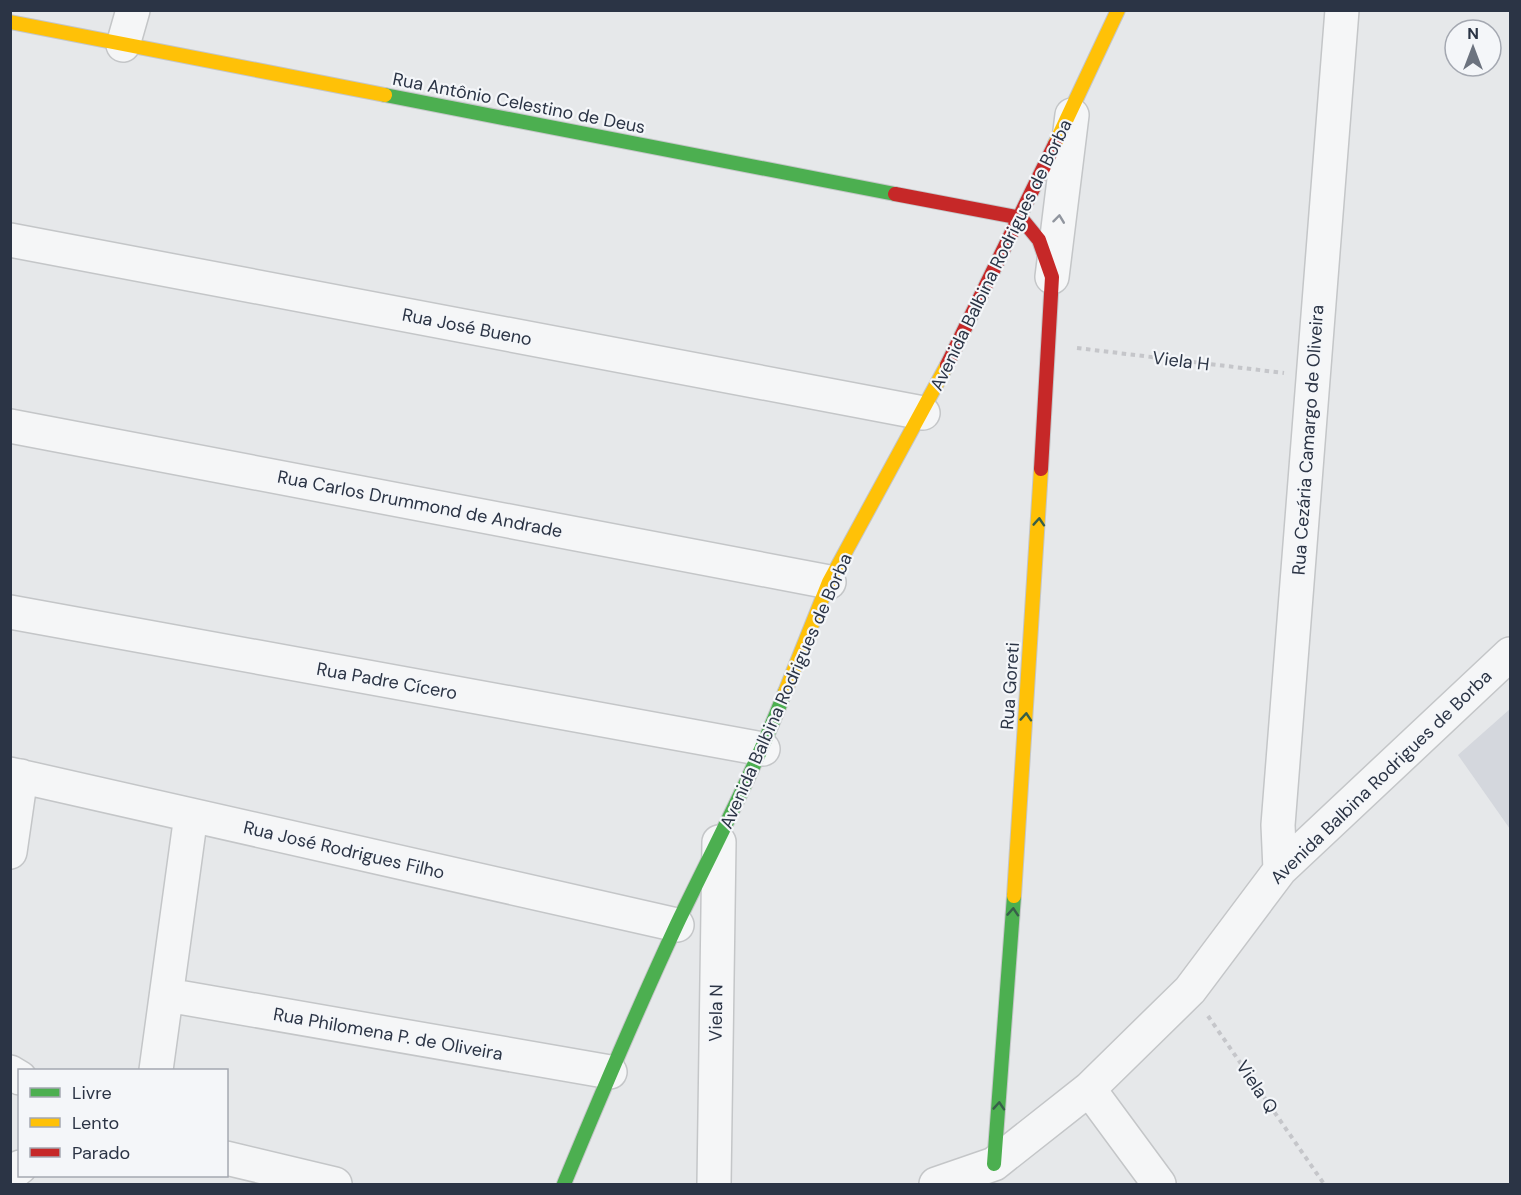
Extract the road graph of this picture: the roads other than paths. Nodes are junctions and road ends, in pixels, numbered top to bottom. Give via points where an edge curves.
1 (133, 10) edge
2 (1118, 10) edge
3 (1342, 10) edge
4 (10, 22) edge
5 (123, 45) junction
6 (1073, 106) junction
7 (1021, 218) junction
8 (10, 240) edge
9 (1052, 277) junction
10 (923, 413) junction
11 (10, 426) edge
12 (829, 582) junction
13 (10, 612) edge
14 (1510, 654) edge
15 (763, 749) junction
16 (16, 775) edge
17 (191, 815) junction
18 (719, 842) junction
19 (10, 852) edge
20 (1280, 870) junction
21 (677, 925) junction
22 (167, 995) junction
23 (156, 1069) edge
24 (610, 1072) junction
25 (1089, 1089) junction
26 (228, 1158) edge
27 (994, 1164) junction
28 (335, 1185) edge
29 (564, 1185) edge
30 (714, 1185) edge
31 (936, 1185) edge
32 (1159, 1185) edge

1 - 5 street
2 - 6 street, Avenida Balbina Rodrigues de Borba
3 - 20 street, Rua Cezária Camargo de Oliveira via 1278,825
4 - 5 street, Rua Antônio Celestino de Deus
5 - 7 street, Rua Antônio Celestino de Deus
6 - 7 street, Avenida Balbina Rodrigues de Borba
9 -> 6 street
7 - 9 street, Rua Goreti via 1039,240
7 - 10 street, Avenida Balbina Rodrigues de Borba
8 - 10 street, Rua José Bueno
27 -> 9 street, Rua Goreti via 1022,788
10 - 12 street, Avenida Balbina Rodrigues de Borba
11 - 12 street, Rua Carlos Drummond de Andrade
12 - 15 street, Avenida Balbina Rodrigues de Borba
13 - 15 street, Rua Padre Cícero
14 - 20 street, Avenida Balbina Rodrigues de Borba
15 - 18 street, Avenida Balbina Rodrigues de Borba
16 - 17 street, Rua José Rodrigues Filho
16 - 19 street
17 - 21 street, Rua José Rodrigues Filho
17 - 22 street
18 - 21 street, Avenida Balbina Rodrigues de Borba
18 - 30 street, Viela N
20 - 25 street, Avenida Balbina Rodrigues de Borba via 1190,990
21 - 24 street, Avenida Balbina Rodrigues de Borba
22 - 23 street
22 - 24 street, Rua Philomena P. de Oliveira
24 - 29 street, Avenida Balbina Rodrigues de Borba
25 - 27 street, Avenida Balbina Rodrigues de Borba
25 - 32 street
26 - 28 street
27 - 31 street, Avenida Balbina Rodrigues de Borba

